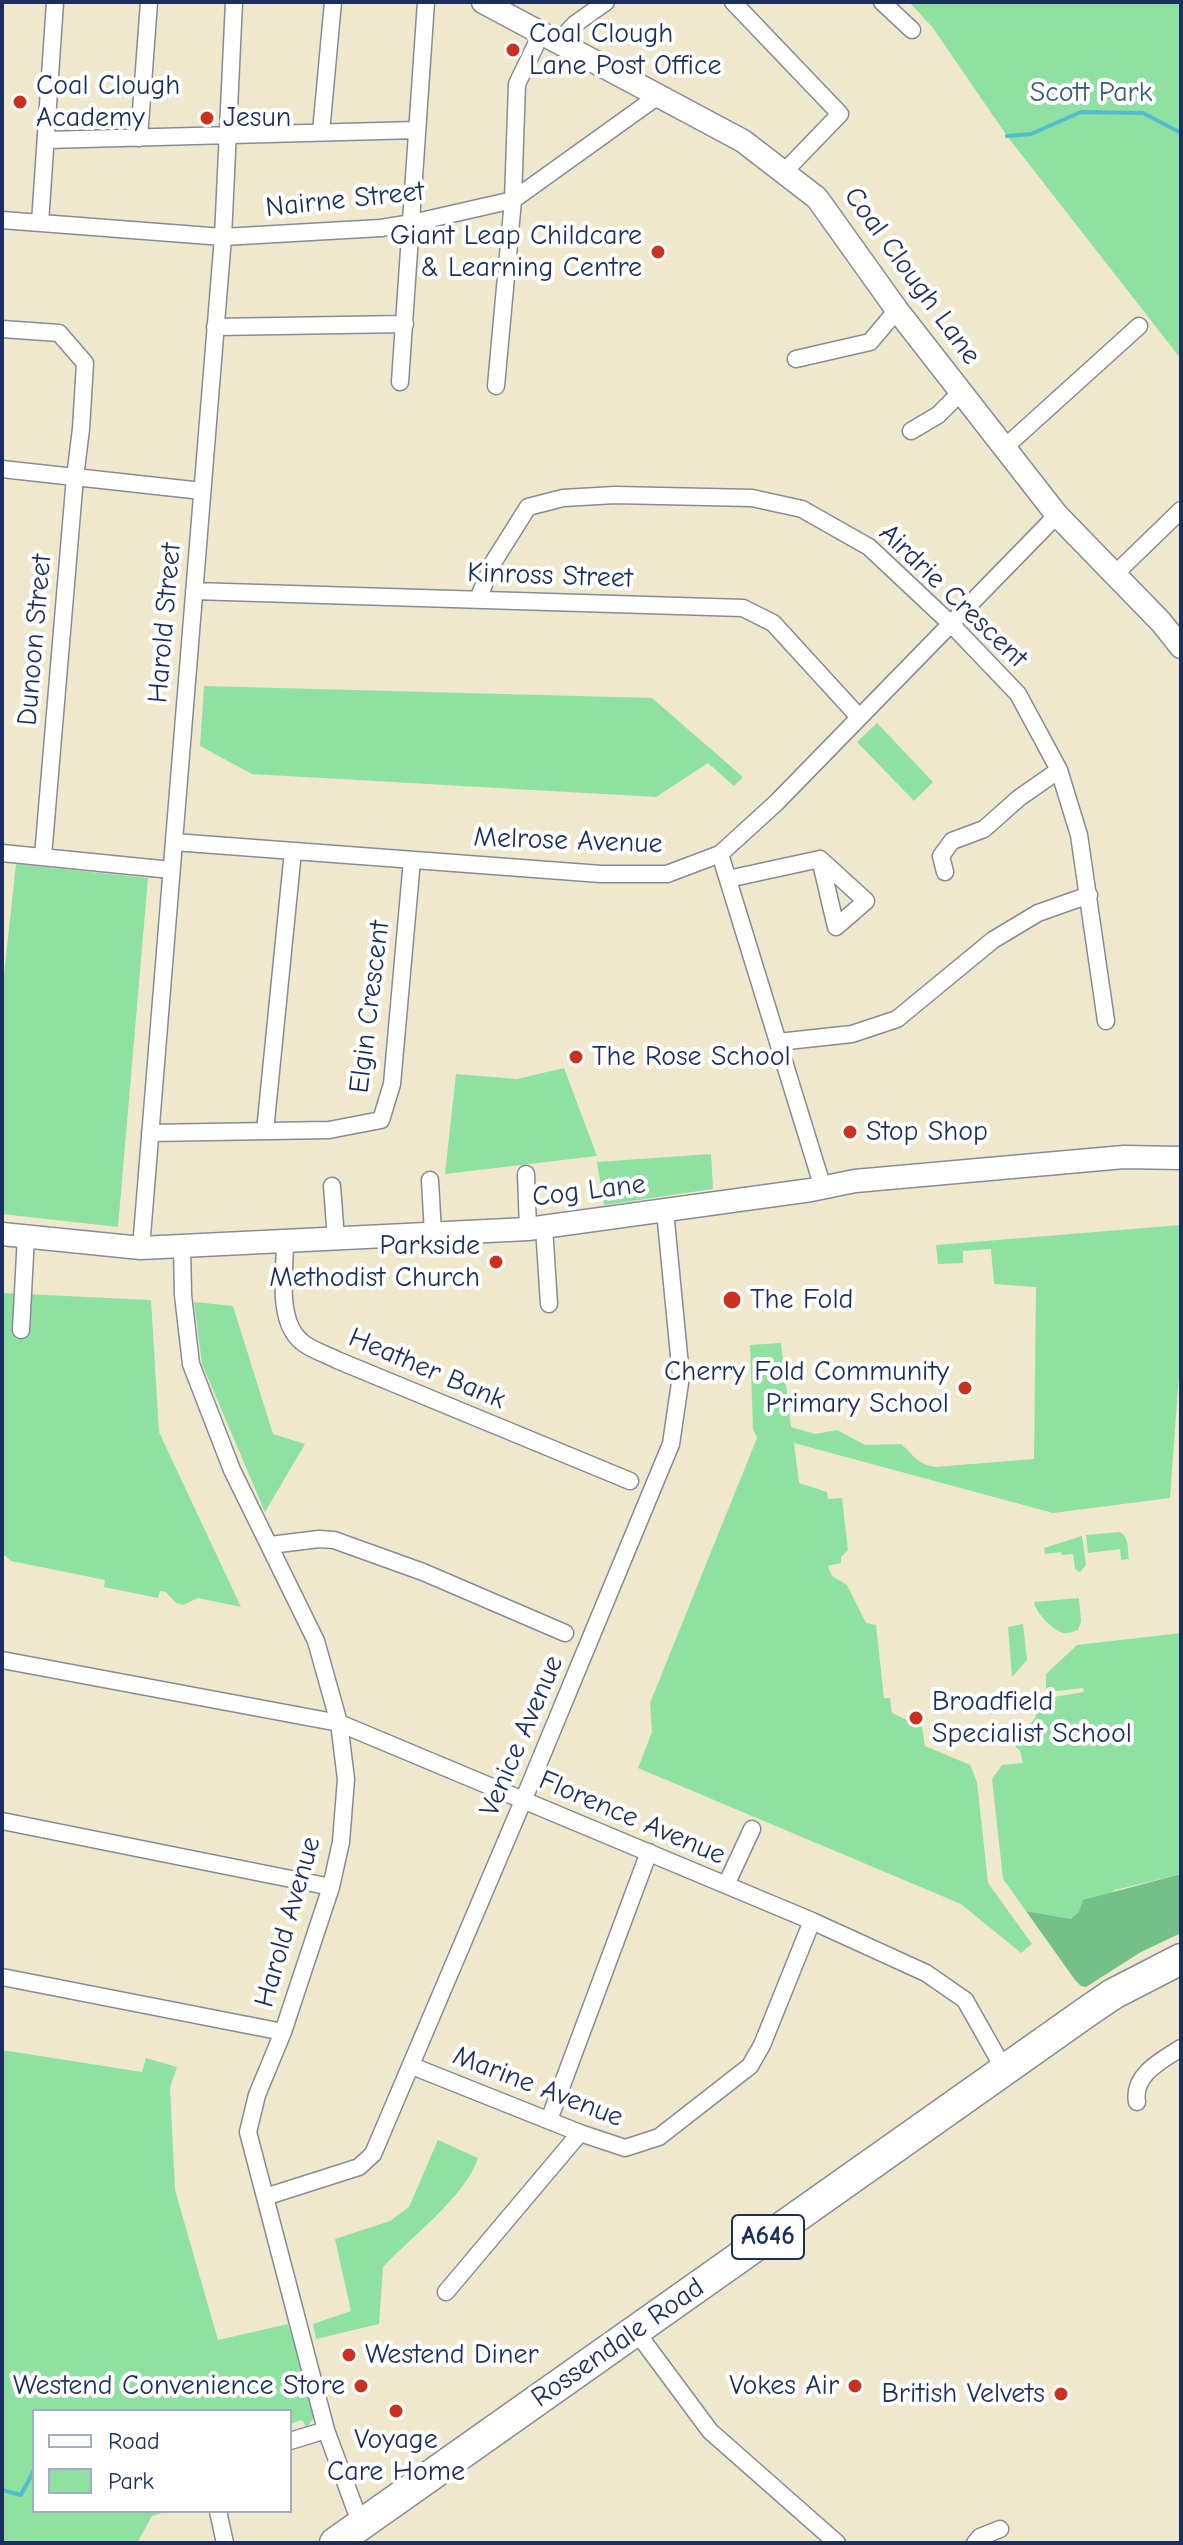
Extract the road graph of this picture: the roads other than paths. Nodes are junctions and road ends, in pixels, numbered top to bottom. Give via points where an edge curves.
1 (55, 2) edge
2 (149, 2) edge
3 (234, 2) edge
4 (333, 2) edge
5 (426, 2) edge
6 (483, 2) edge
7 (733, 2) edge
8 (882, 2) edge
9 (604, 3) edge
10 (912, 30) dead end
11 (549, 39) junction
12 (658, 96) junction
13 (417, 130) junction
14 (321, 132) junction
15 (229, 135) junction
16 (139, 138) junction
17 (46, 140) junction
18 (784, 172) junction
19 (513, 200) junction
20 (2, 220) edge
21 (40, 223) junction
22 (412, 223) junction
23 (223, 237) junction
24 (897, 310) junction
25 (405, 324) junction
26 (1139, 326) dead end
27 (215, 327) junction
28 (2, 329) edge
29 (796, 359) dead end
30 (400, 382) dead end
31 (496, 386) dead end
32 (960, 393) junction
33 (911, 431) dead end
34 (1004, 448) junction
35 (2, 469) edge
36 (75, 477) junction
37 (202, 491) junction
38 (1181, 510) edge
39 (1057, 515) junction
40 (1115, 574) junction
41 (194, 591) junction
42 (478, 599) junction
43 (951, 624) junction
44 (1181, 647) edge
45 (859, 717) junction
46 (1059, 770) junction
47 (174, 842) junction
48 (293, 851) junction
49 (2, 853) edge
50 (720, 854) junction
51 (43, 856) junction
52 (820, 859) dead end
53 (412, 860) junction
54 (171, 870) junction
55 (945, 872) dead end
56 (728, 879) junction
57 (1089, 895) junction
58 (1106, 1021) dead end
59 (778, 1042) junction
60 (265, 1131) junction
61 (150, 1133) junction
62 (1181, 1158) edge
63 (526, 1174) dead end
64 (430, 1180) dead end
65 (332, 1186) dead end
66 (823, 1188) junction
67 (665, 1211) junction
68 (536, 1228) junction
69 (2, 1234) edge
70 (433, 1234) junction
71 (26, 1236) junction
72 (336, 1239) junction
73 (285, 1242) junction
74 (182, 1246) junction
75 (141, 1248) junction
76 (549, 1304) dead end
77 (21, 1330) dead end
78 (630, 1481) dead end
79 (270, 1545) junction
80 (565, 1633) dead end
81 (2, 1660) edge
82 (339, 1723) junction
83 (523, 1801) junction
84 (2, 1821) edge
85 (752, 1829) dead end
86 (649, 1852) junction
87 (726, 1885) junction
88 (331, 1887) junction
89 (812, 1921) junction
90 (1181, 1959) edge
91 (2, 1977) edge
92 (283, 2032) junction
93 (1181, 2048) edge
94 (412, 2066) junction
95 (1004, 2069) junction
96 (1137, 2102) dead end
97 (549, 2120) junction
98 (580, 2133) junction
99 (265, 2197) junction
100 (446, 2292) dead end
101 (635, 2330) junction
102 (326, 2430) junction
103 (292, 2440) edge
104 (218, 2513) edge
105 (361, 2525) junction
106 (1000, 2529) dead end
107 (225, 2543) edge
108 (335, 2543) edge
109 (837, 2543) edge
110 (975, 2543) edge

1 - 17 street
2 - 16 street
3 - 15 street, Harold Street
4 - 14 street
5 - 13 street
6 - 11 street, Coal Clough Lane
7 - 18 street via 840,114
8 - 10 street
9 - 11 street
11 - 12 street, Coal Clough Lane
11 - 19 street via 517,84
12 - 18 street, Coal Clough Lane via 743,141
12 - 19 street, Nairne Street
13 - 14 street
13 - 22 street
14 - 15 street
15 - 16 street
15 - 23 street, Harold Street
16 - 17 street
17 - 21 street
18 - 24 street, Coal Clough Lane via 817,198
19 - 22 street, Nairne Street
19 - 31 street
20 - 21 street, Nairne Street
21 - 23 street, Nairne Street
22 - 23 street, Nairne Street
22 - 25 street
23 - 27 street, Harold Street
24 - 29 street via 870,342
24 - 32 street, Coal Clough Lane
25 - 27 street
25 - 30 street
26 - 34 street
27 - 37 street, Harold Street
28 - 36 street, Dunoon Street via 59,333 85,363
32 - 33 street
32 - 34 street, Coal Clough Lane
34 - 39 street, Coal Clough Lane
35 - 36 street
36 - 37 street
36 - 51 street, Dunoon Street
37 - 41 street, Harold Street
38 - 40 street
39 - 40 street, Coal Clough Lane
39 - 43 street, Melrose Avenue
40 - 44 street, Coal Clough Lane
41 - 42 street, Kinross Street
41 - 47 street, Harold Street
42 - 43 street, Airdrie Crescent via 494,561 528,507 563,498 615,495 752,498 802,509 869,547
42 - 45 street, Kinross Street via 743,608 773,623
43 - 45 street, Melrose Avenue
43 - 46 street, Airdrie Crescent via 1018,694
45 - 50 street, Melrose Avenue
46 - 55 street via 984,829 952,841 941,856
46 - 57 street, Airdrie Crescent via 1079,835
47 - 48 street, Melrose Avenue
47 - 54 street, Harold Street
48 - 53 street, Melrose Avenue
48 - 60 street
49 - 51 street
50 - 53 street, Melrose Avenue via 667,874
50 - 56 street
51 - 54 street
52 - 56 street
53 - 60 street, Elgin Crescent via 392,1084 381,1120 329,1130
54 - 61 street, Harold Street
56 - 59 street
57 - 58 street, Airdrie Crescent
57 - 59 street via 1038,913 993,940 897,1019 852,1034
59 - 66 street
60 - 61 street, Elgin Crescent
61 - 75 street, Harold Street
62 - 66 street, Cog Lane via 1021,1165
63 - 68 street
64 - 70 street
65 - 72 street
66 - 67 street, Cog Lane
67 - 68 street, Cog Lane
67 - 83 street, Venice Avenue via 681,1376 671,1444
68 - 70 street, Cog Lane
68 - 76 street
69 - 71 street, Cog Lane
70 - 72 street, Cog Lane
71 - 75 street, Cog Lane
71 - 77 street
72 - 73 street, Cog Lane
73 - 74 street, Cog Lane
73 - 78 street, Heather Bank via 285,1304 289,1324 301,1342
74 - 75 street, Cog Lane
74 - 79 street, Harold Avenue via 191,1364 232,1470
79 - 80 street via 334,1540
79 - 82 street, Harold Avenue via 316,1641
81 - 82 street, Florence Avenue
82 - 83 street, Florence Avenue
82 - 88 street, Harold Avenue via 346,1779
83 - 86 street, Florence Avenue
83 - 94 street, Venice Avenue
84 - 88 street
85 - 87 street
86 - 87 street, Florence Avenue
86 - 97 street
87 - 89 street, Florence Avenue
88 - 92 street, Harold Avenue
89 - 95 street, Florence Avenue via 926,1973 965,2000
89 - 98 street, Marine Avenue via 750,2066 659,2137 625,2148
90 - 95 highway, Rossendale Road / A646 via 1113,1994
91 - 92 street
92 - 99 street, Harold Avenue via 248,2132
93 - 96 street via 1142,2076
94 - 97 street, Marine Avenue
94 - 99 street, Venice Avenue via 373,2154 359,2167
95 - 101 highway, Rossendale Road / A646
97 - 98 street, Marine Avenue
98 - 100 street
99 - 102 street, Harold Avenue
101 - 105 highway, Rossendale Road / A646
101 - 109 street via 710,2431
102 - 103 street
102 - 105 street, Harold Avenue
104 - 107 street
105 - 108 highway, Rossendale Road / A646
106 - 110 street

